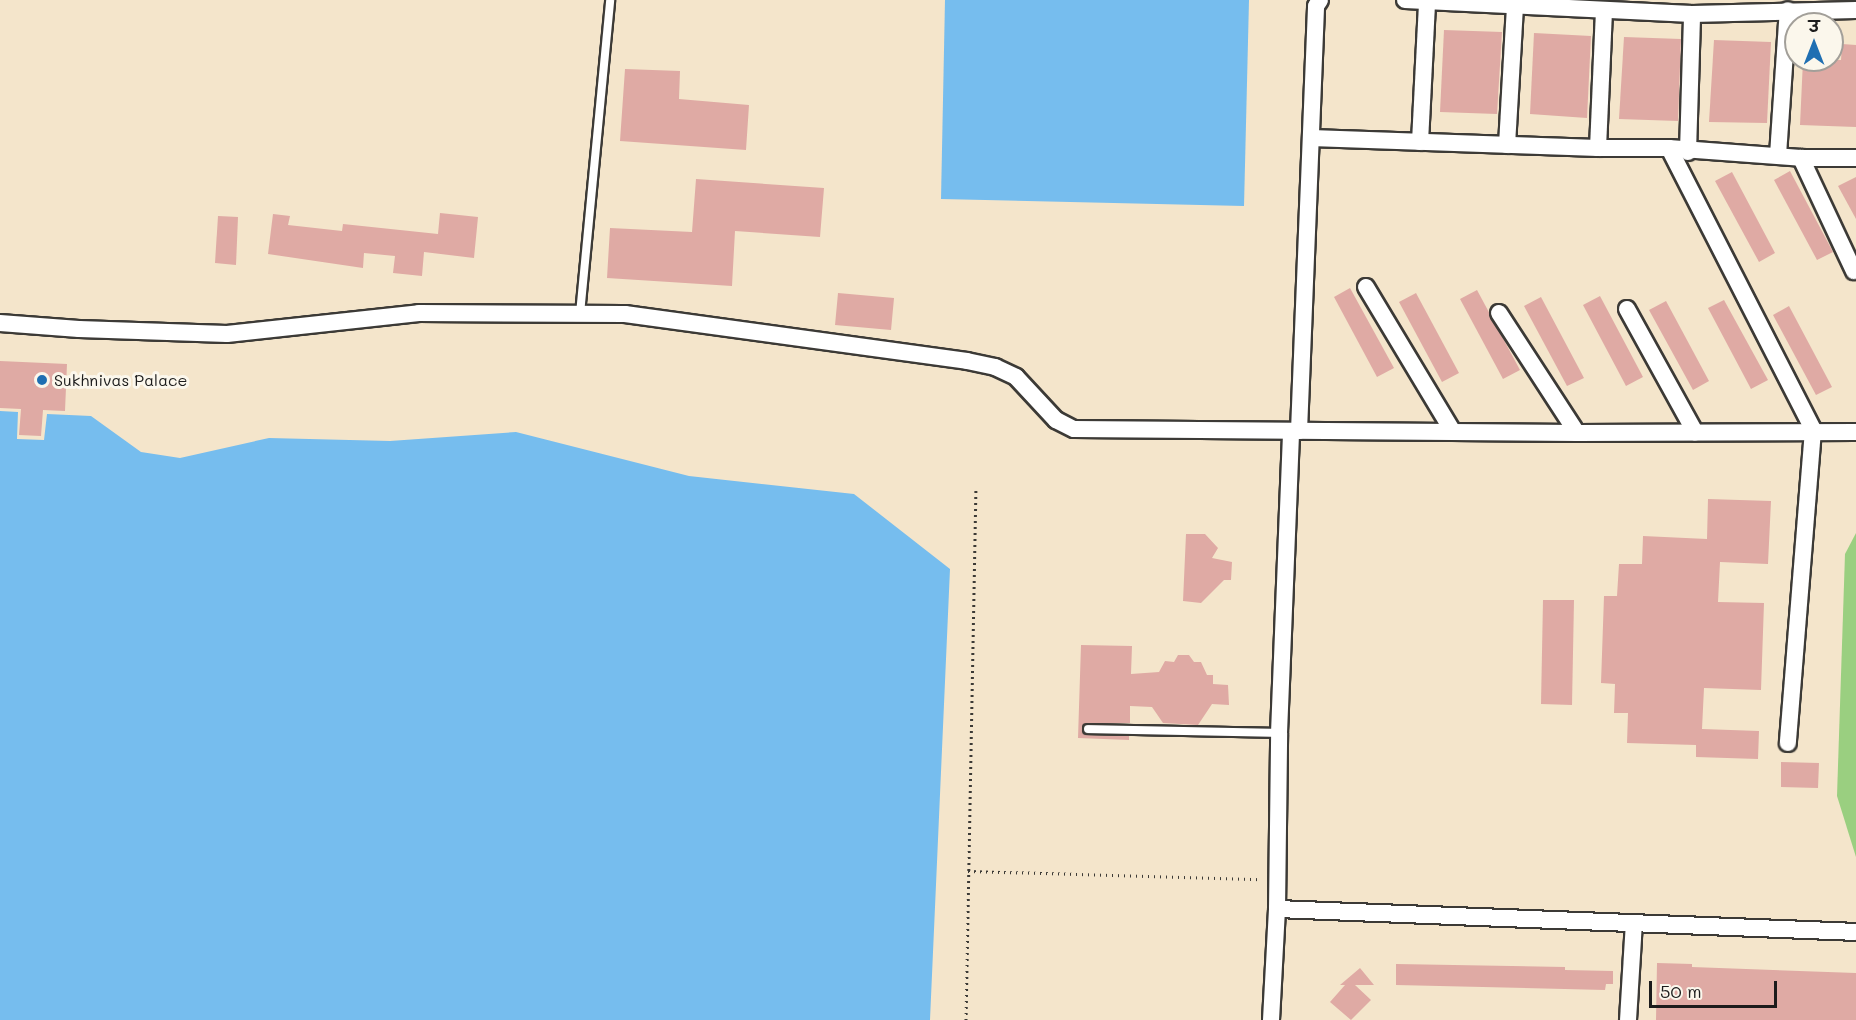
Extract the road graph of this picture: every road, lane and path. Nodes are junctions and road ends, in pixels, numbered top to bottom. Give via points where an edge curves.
1 (610, 0) edge
2 (1320, 0) edge
3 (1405, 0) edge
4 (1427, 3) junction
5 (1515, 6) junction
6 (1604, 10) junction
7 (1788, 10) junction
8 (1856, 10) edge
9 (1692, 14) junction
10 (1311, 138) junction
11 (1420, 142) junction
12 (1507, 145) junction
13 (1598, 148) junction
14 (1670, 148) junction
15 (1688, 152) junction
16 (1778, 155) junction
17 (1801, 158) junction
18 (1856, 158) edge
19 (1854, 271) dead end
20 (1366, 287) dead end
21 (1628, 309) dead end
22 (1498, 313) dead end
23 (580, 314) junction
24 (0, 323) edge
25 (1813, 430) junction
26 (1295, 431) junction
27 (1453, 432) junction
28 (1695, 432) junction
29 (1856, 432) edge
30 (1577, 433) junction
31 (976, 487) dead end
32 (1088, 729) dead end
33 (1279, 733) junction
34 (1788, 744) dead end
35 (968, 871) junction
36 (1278, 879) junction
37 (1277, 909) junction
38 (1634, 923) junction
39 (1856, 932) edge
40 (966, 1020) edge
41 (1270, 1020) edge
42 (1628, 1020) edge

1 - 23 lane
2 - 10 street via 1316,6
3 - 4 street
4 - 5 street
4 - 11 street
5 - 6 street
5 - 12 street
6 - 9 street
6 - 13 street
7 - 8 street
7 - 9 street
7 - 16 street
9 - 15 street
10 - 11 street
10 - 26 street
11 - 12 street
12 - 13 street
13 - 14 street
14 - 15 street
14 - 25 street
15 - 16 street
16 - 17 street
17 - 18 street
17 - 19 street
20 - 27 street
21 - 28 street
22 - 30 street
23 - 24 street via 419,313 227,334
23 - 26 street via 625,314 967,360 1016,377 1056,420 1074,429
25 - 28 street
25 - 29 street
25 - 34 street
26 - 27 street
26 - 33 street
27 - 30 street
28 - 30 street
31 - 35 path
32 - 33 lane
33 - 36 street
35 - 36 path
35 - 40 path
36 - 37 street
37 - 38 street
37 - 41 street
38 - 39 street
38 - 42 street

